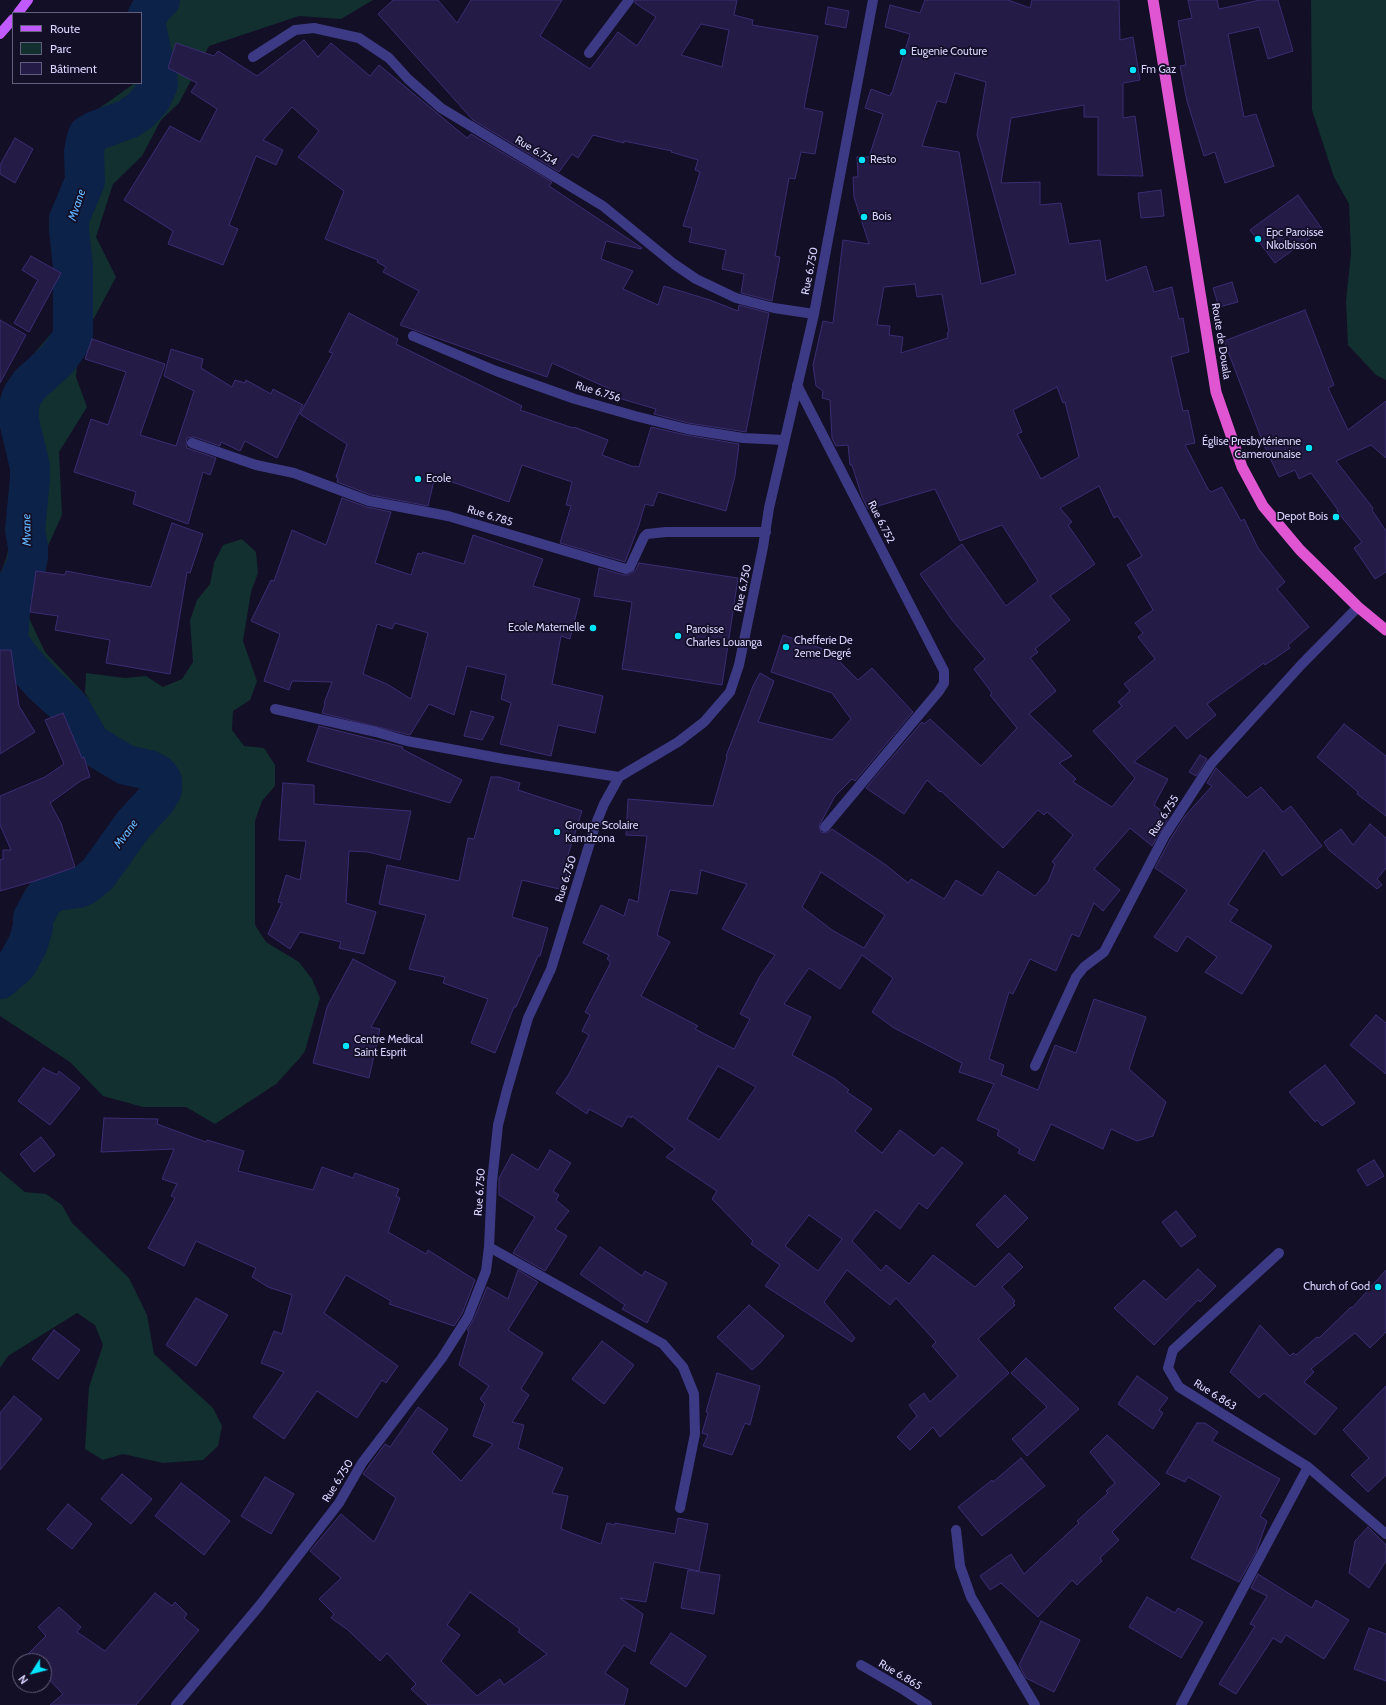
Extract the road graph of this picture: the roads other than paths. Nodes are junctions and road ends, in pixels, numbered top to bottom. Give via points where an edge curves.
1 (28, 0) edge
2 (629, 0) edge
3 (873, 0) edge
4 (1153, 0) edge
5 (19, 12) edge
6 (12, 20) edge
7 (0, 34) edge
8 (589, 53) dead end
9 (253, 57) dead end
10 (814, 314) junction
11 (413, 336) dead end
12 (797, 385) junction
13 (784, 440) junction
14 (192, 443) dead end
15 (766, 532) junction
16 (1358, 607) junction
17 (1386, 630) edge
18 (275, 709) dead end
19 (619, 777) junction
20 (825, 827) dead end
21 (1035, 1066) dead end
22 (489, 1247) junction
23 (1279, 1253) dead end
24 (1308, 1467) junction
25 (680, 1508) dead end
26 (956, 1530) dead end
27 (1386, 1534) edge
28 (861, 1665) dead end
29 (176, 1705) edge
30 (927, 1705) edge
31 (1035, 1705) edge
32 (1181, 1705) edge

1 - 5 main road
2 - 8 street
3 - 10 street, Rue 6.750
4 - 16 highway, Route de Douala via 1216,392 1242,466 1263,506 1300,550
6 - 7 main road
9 - 10 street, Rue 6.754 via 295,30 314,28 359,38 389,58 441,108 603,206 696,279 736,298 774,308
10 - 12 street, Rue 6.750
11 - 13 street, Rue 6.756 via 496,371 575,399 635,416 701,432
12 - 13 street, Rue 6.750
12 - 20 street, Rue 6.752 via 944,670 944,683 939,691
13 - 15 street, Rue 6.750
14 - 15 street, Rue 6.785 via 256,465 294,473 370,501 448,516 626,569 630,567 647,534
15 - 19 street, Rue 6.750 via 739,665 730,692 704,722 678,742
16 - 17 highway, Route de Douala
16 - 21 street, Rue 6.755 via 1211,764 1165,835 1104,952 1084,967 1076,977
18 - 19 street via 407,741
19 - 22 street, Rue 6.750 via 595,826 552,969 528,1018 507,1090 498,1125
22 - 25 street via 663,1344 683,1367 694,1394 695,1434
22 - 29 street, Rue 6.750 via 486,1271 468,1317 442,1358 362,1463 339,1503 260,1605
23 - 24 street, Rue 6.863 via 1173,1350 1168,1368 1179,1387
24 - 27 street, Rue 6.863
24 - 32 street
26 - 31 street via 960,1566 971,1597
28 - 30 street, Rue 6.865

